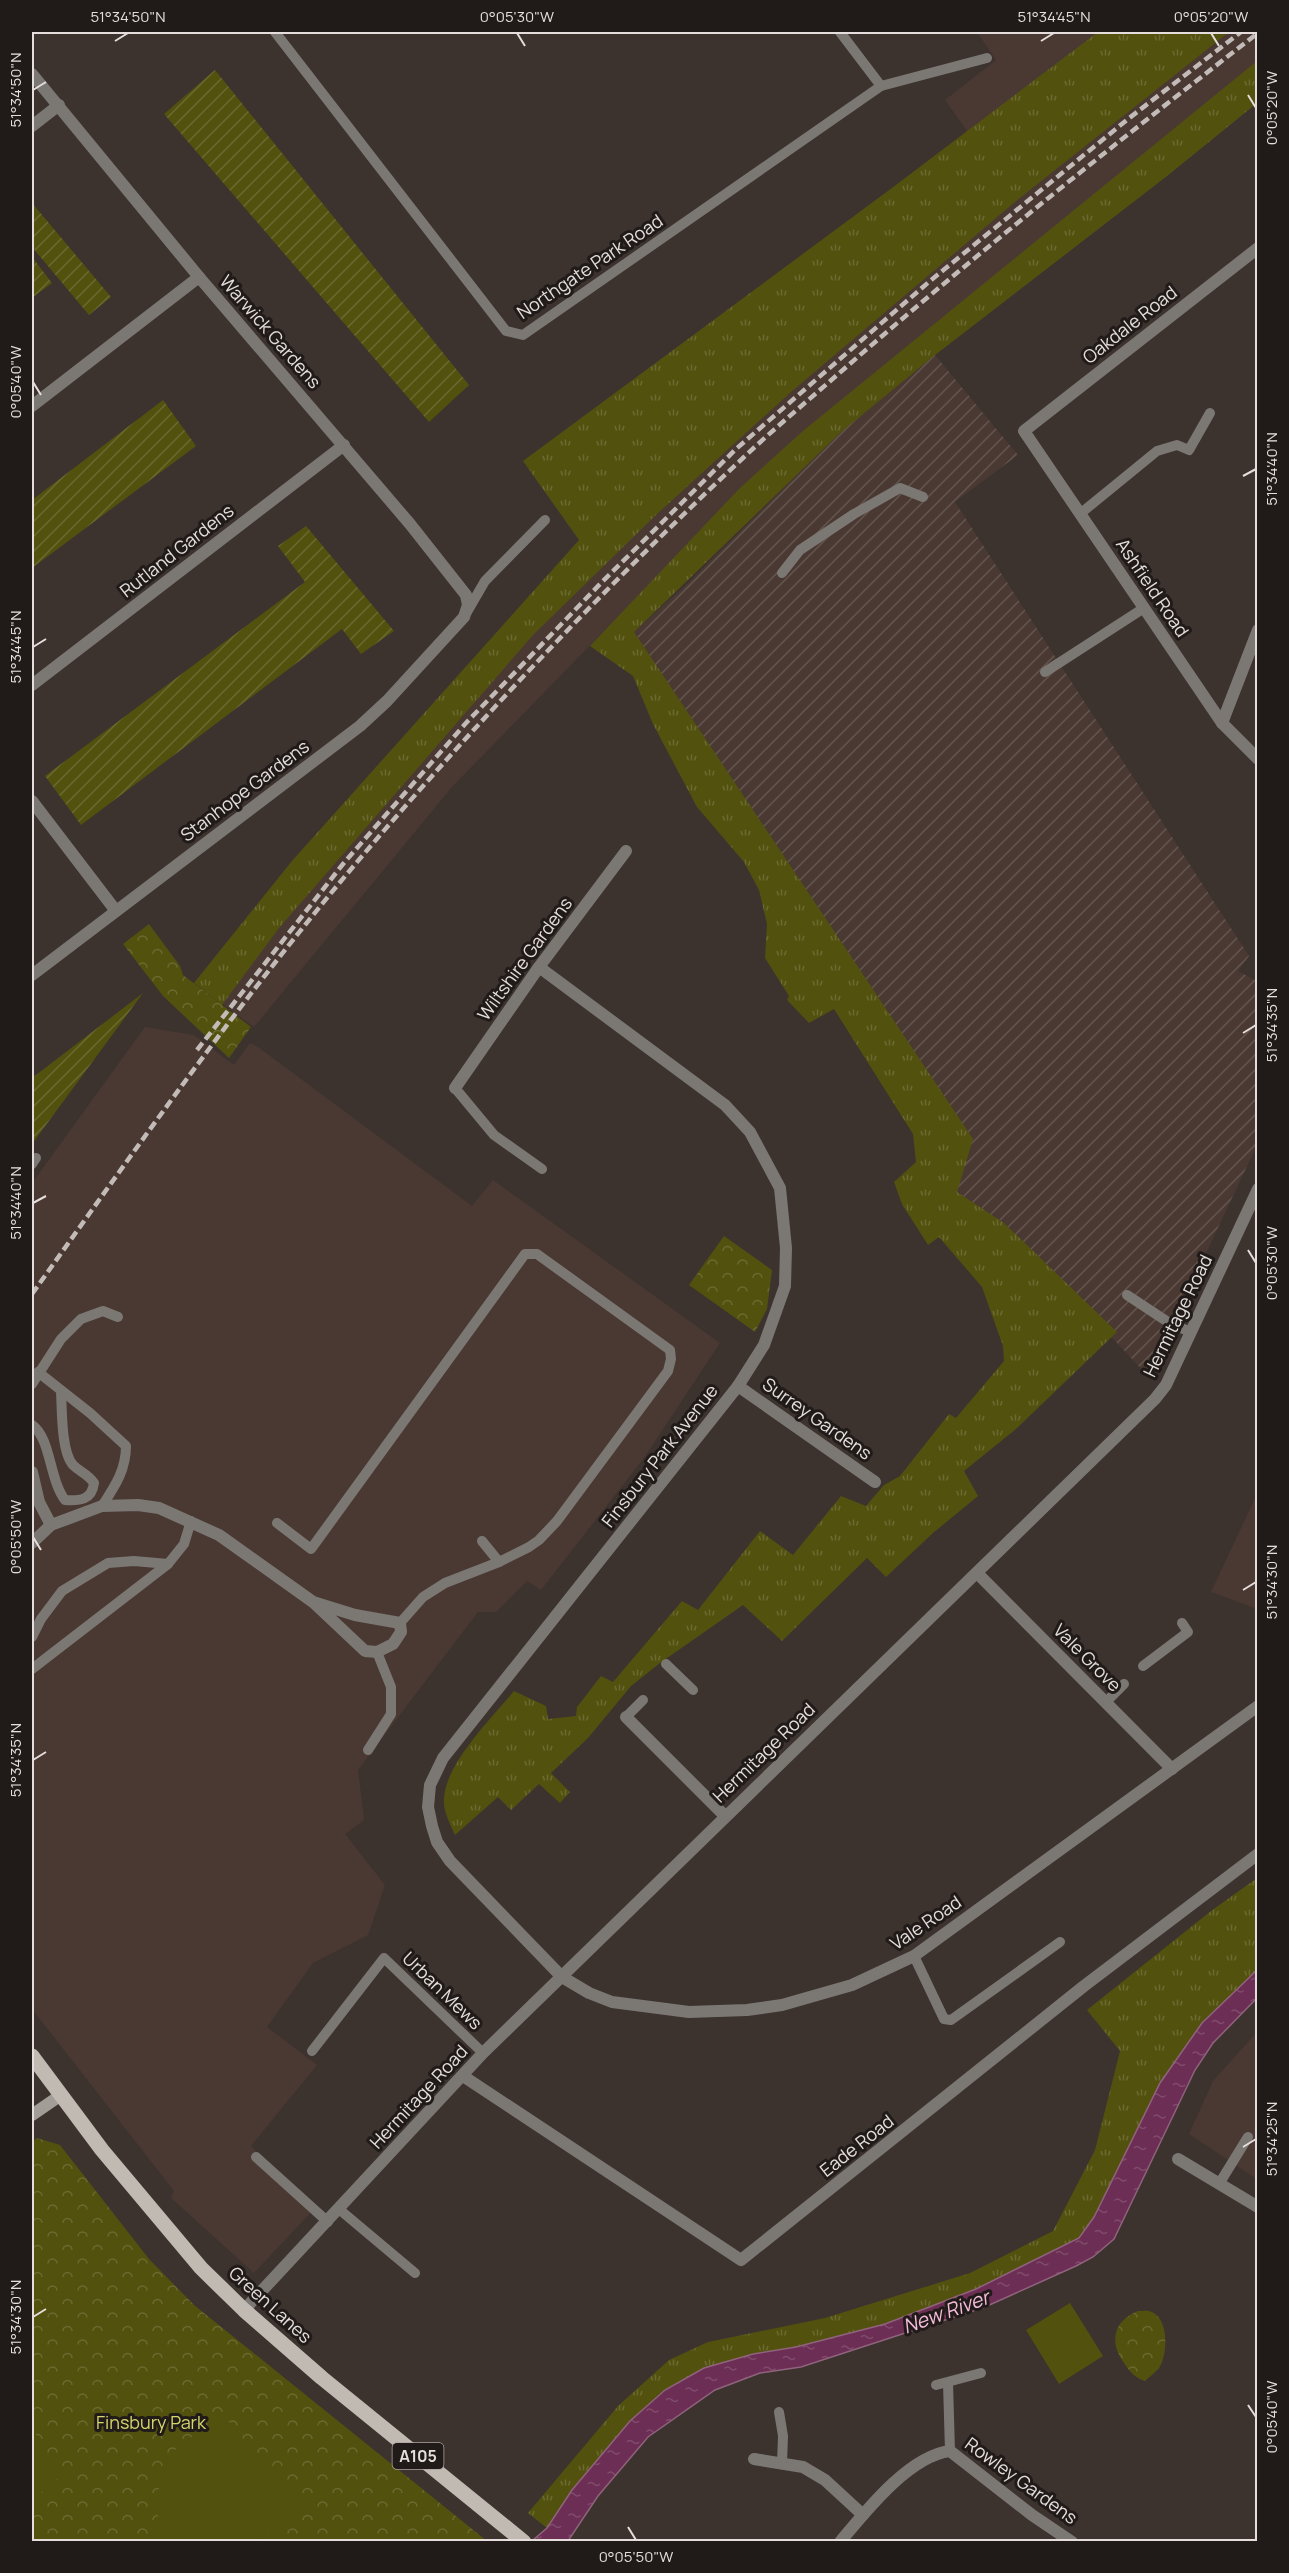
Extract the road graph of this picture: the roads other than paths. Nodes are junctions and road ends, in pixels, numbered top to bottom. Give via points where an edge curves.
1 (275, 32) edge
2 (840, 32) edge
3 (987, 58) dead end
4 (32, 74) edge
5 (881, 86) junction
6 (59, 105) junction
7 (32, 126) edge
8 (1257, 248) edge
9 (199, 276) junction
10 (32, 406) edge
11 (1210, 413) dead end
12 (1024, 431) joint
13 (344, 445) junction
14 (923, 497) dead end
15 (1081, 513) junction
16 (546, 520) dead end
17 (782, 573) dead end
18 (1144, 608) junction
19 (464, 617) junction
20 (1257, 630) edge
21 (1045, 672) dead end
22 (32, 685) edge
23 (1222, 723) junction
24 (1257, 759) edge
25 (32, 801) edge
26 (626, 851) dead end
27 (116, 911) junction
28 (539, 967) junction
29 (32, 975) edge
30 (455, 1088) joint
31 (542, 1170) dead end
32 (1257, 1189) edge
33 (1127, 1295) dead end
34 (118, 1317) dead end
35 (1191, 1332) junction
36 (38, 1372) junction
37 (32, 1384) edge
38 (738, 1386) junction
39 (61, 1390) junction
40 (32, 1425) edge
41 (32, 1472) edge
42 (875, 1482) dead end
43 (102, 1506) junction
44 (191, 1521) junction
45 (277, 1523) dead end
46 (51, 1525) junction
47 (482, 1541) dead end
48 (32, 1543) edge
49 (499, 1562) junction
50 (168, 1564) junction
51 (977, 1573) junction
52 (313, 1602) junction
53 (400, 1623) junction
54 (1182, 1623) dead end
55 (32, 1636) edge
56 (377, 1652) junction
57 (1143, 1666) dead end
58 (32, 1669) edge
59 (669, 1671) dead end
60 (1124, 1684) dead end
61 (693, 1690) dead end
62 (644, 1700) dead end
63 (1106, 1702) junction
64 (1257, 1706) edge
65 (626, 1717) joint
66 (368, 1750) dead end
67 (1172, 1769) junction
68 (725, 1816) junction
69 (1257, 1854) edge
70 (1060, 1942) dead end
71 (914, 1956) junction
72 (562, 1977) junction
73 (312, 2051) dead end
74 (483, 2054) junction
75 (32, 2056) edge
76 (463, 2076) junction
77 (61, 2095) junction
78 (32, 2115) edge
79 (1248, 2137) dead end
80 (256, 2157) dead end
81 (1178, 2159) dead end
82 (1219, 2184) junction
83 (1257, 2207) edge
84 (339, 2210) junction
85 (327, 2222) junction
86 (415, 2273) dead end
87 (244, 2310) junction
88 (981, 2373) dead end
89 (948, 2383) junction
90 (936, 2385) dead end
91 (779, 2412) dead end
92 (950, 2451) junction
93 (754, 2459) dead end
94 (782, 2463) junction
95 (863, 2515) junction
96 (524, 2541) edge
97 (840, 2541) edge
98 (1072, 2541) edge

1 - 5 lane, Northgate Park Road via 506,331 523,335
2 - 5 lane
3 - 5 lane, Northgate Park Road
4 - 6 street, Warwick Gardens
6 - 7 street
6 - 9 street, Warwick Gardens
8 - 12 street, Oakdale Road
9 - 10 street
9 - 13 street, Warwick Gardens
11 - 15 lane via 1190,450 1177,445 1157,452
12 - 15 street, Ashfield Road
13 - 19 street, Warwick Gardens via 466,595
13 - 22 street, Rutland Gardens
14 - 17 lane via 900,488 800,550
15 - 18 street, Ashfield Road
16 - 19 lane via 485,581
18 - 21 lane
18 - 23 street, Ashfield Road
19 - 27 street, Stanhope Gardens via 360,726
20 - 23 street
23 - 24 street, Ashfield Road
25 - 27 street
26 - 28 street, Wiltshire Gardens
27 - 29 street, Stanhope Gardens
28 - 30 street, Wiltshire Gardens
28 - 38 street, Finsbury Park Avenue via 725,1105 750,1132 780,1188 785,1286 764,1346
30 - 31 lane via 494,1135
32 - 35 street, Hermitage Road
33 - 35 lane via 1171,1324
34 - 36 lane via 103,1311 81,1319
35 - 51 street, Hermitage Road via 1166,1385 1155,1399
36 - 37 lane
36 - 39 lane
38 - 42 street, Surrey Gardens
38 - 72 street, Finsbury Park Avenue via 463,1730 430,1785 428,1807 432,1826 450,1861
39 - 40 lane via 66,1450 73,1464 88,1473 94,1483 87,1498 65,1500 58,1491 41,1433
39 - 43 lane via 126,1446 126,1463
41 - 46 street via 39,1502
43 - 44 street via 159,1508
43 - 46 street
44 - 50 lane via 184,1544
44 - 52 street via 219,1535
45 - 49 lane via 311,1549 525,1254 537,1254 670,1350 671,1359 668,1371 557,1521 539,1540
46 - 48 street
47 - 49 lane
49 - 53 lane via 445,1582
50 - 55 lane via 108,1563 62,1591
50 - 58 lane
51 - 63 street, Vale Grove
51 - 68 street, Hermitage Road
52 - 53 street
52 - 56 street via 353,1642 365,1651
53 - 56 street via 401,1632 393,1644
54 - 57 lane via 1188,1632
56 - 66 lane via 391,1687 391,1714
59 - 61 lane
60 - 63 lane
62 - 65 lane
63 - 67 street, Vale Grove
64 - 67 street, Vale Road
65 - 68 street
67 - 71 street, Vale Road
68 - 72 street, Hermitage Road
69 - 76 street, Eade Road via 1084,1986 741,2260
70 - 71 lane via 951,2020 944,2019
71 - 72 street, Vale Road via 822,1995 747,2010 689,2012 612,2002
72 - 74 street, Hermitage Road
73 - 74 lane, Urban Mews via 384,1958
74 - 76 street, Hermitage Road
75 - 77 main road, Green Lanes / A105
76 - 84 street, Hermitage Road
77 - 78 main road
77 - 87 main road, Green Lanes / A105 via 195,2262
79 - 82 lane
80 - 85 lane
81 - 82 street
82 - 83 street
84 - 85 street, Hermitage Road
84 - 86 lane
85 - 87 street, Hermitage Road
87 - 96 main road, Green Lanes / A105
88 - 89 lane
89 - 90 lane
89 - 92 lane
91 - 94 lane
92 - 95 street, Rowley Gardens via 938,2452 917,2463
92 - 98 street, Rowley Gardens
93 - 94 street
94 - 95 street via 803,2467 825,2480
95 - 97 street, Rowley Gardens

